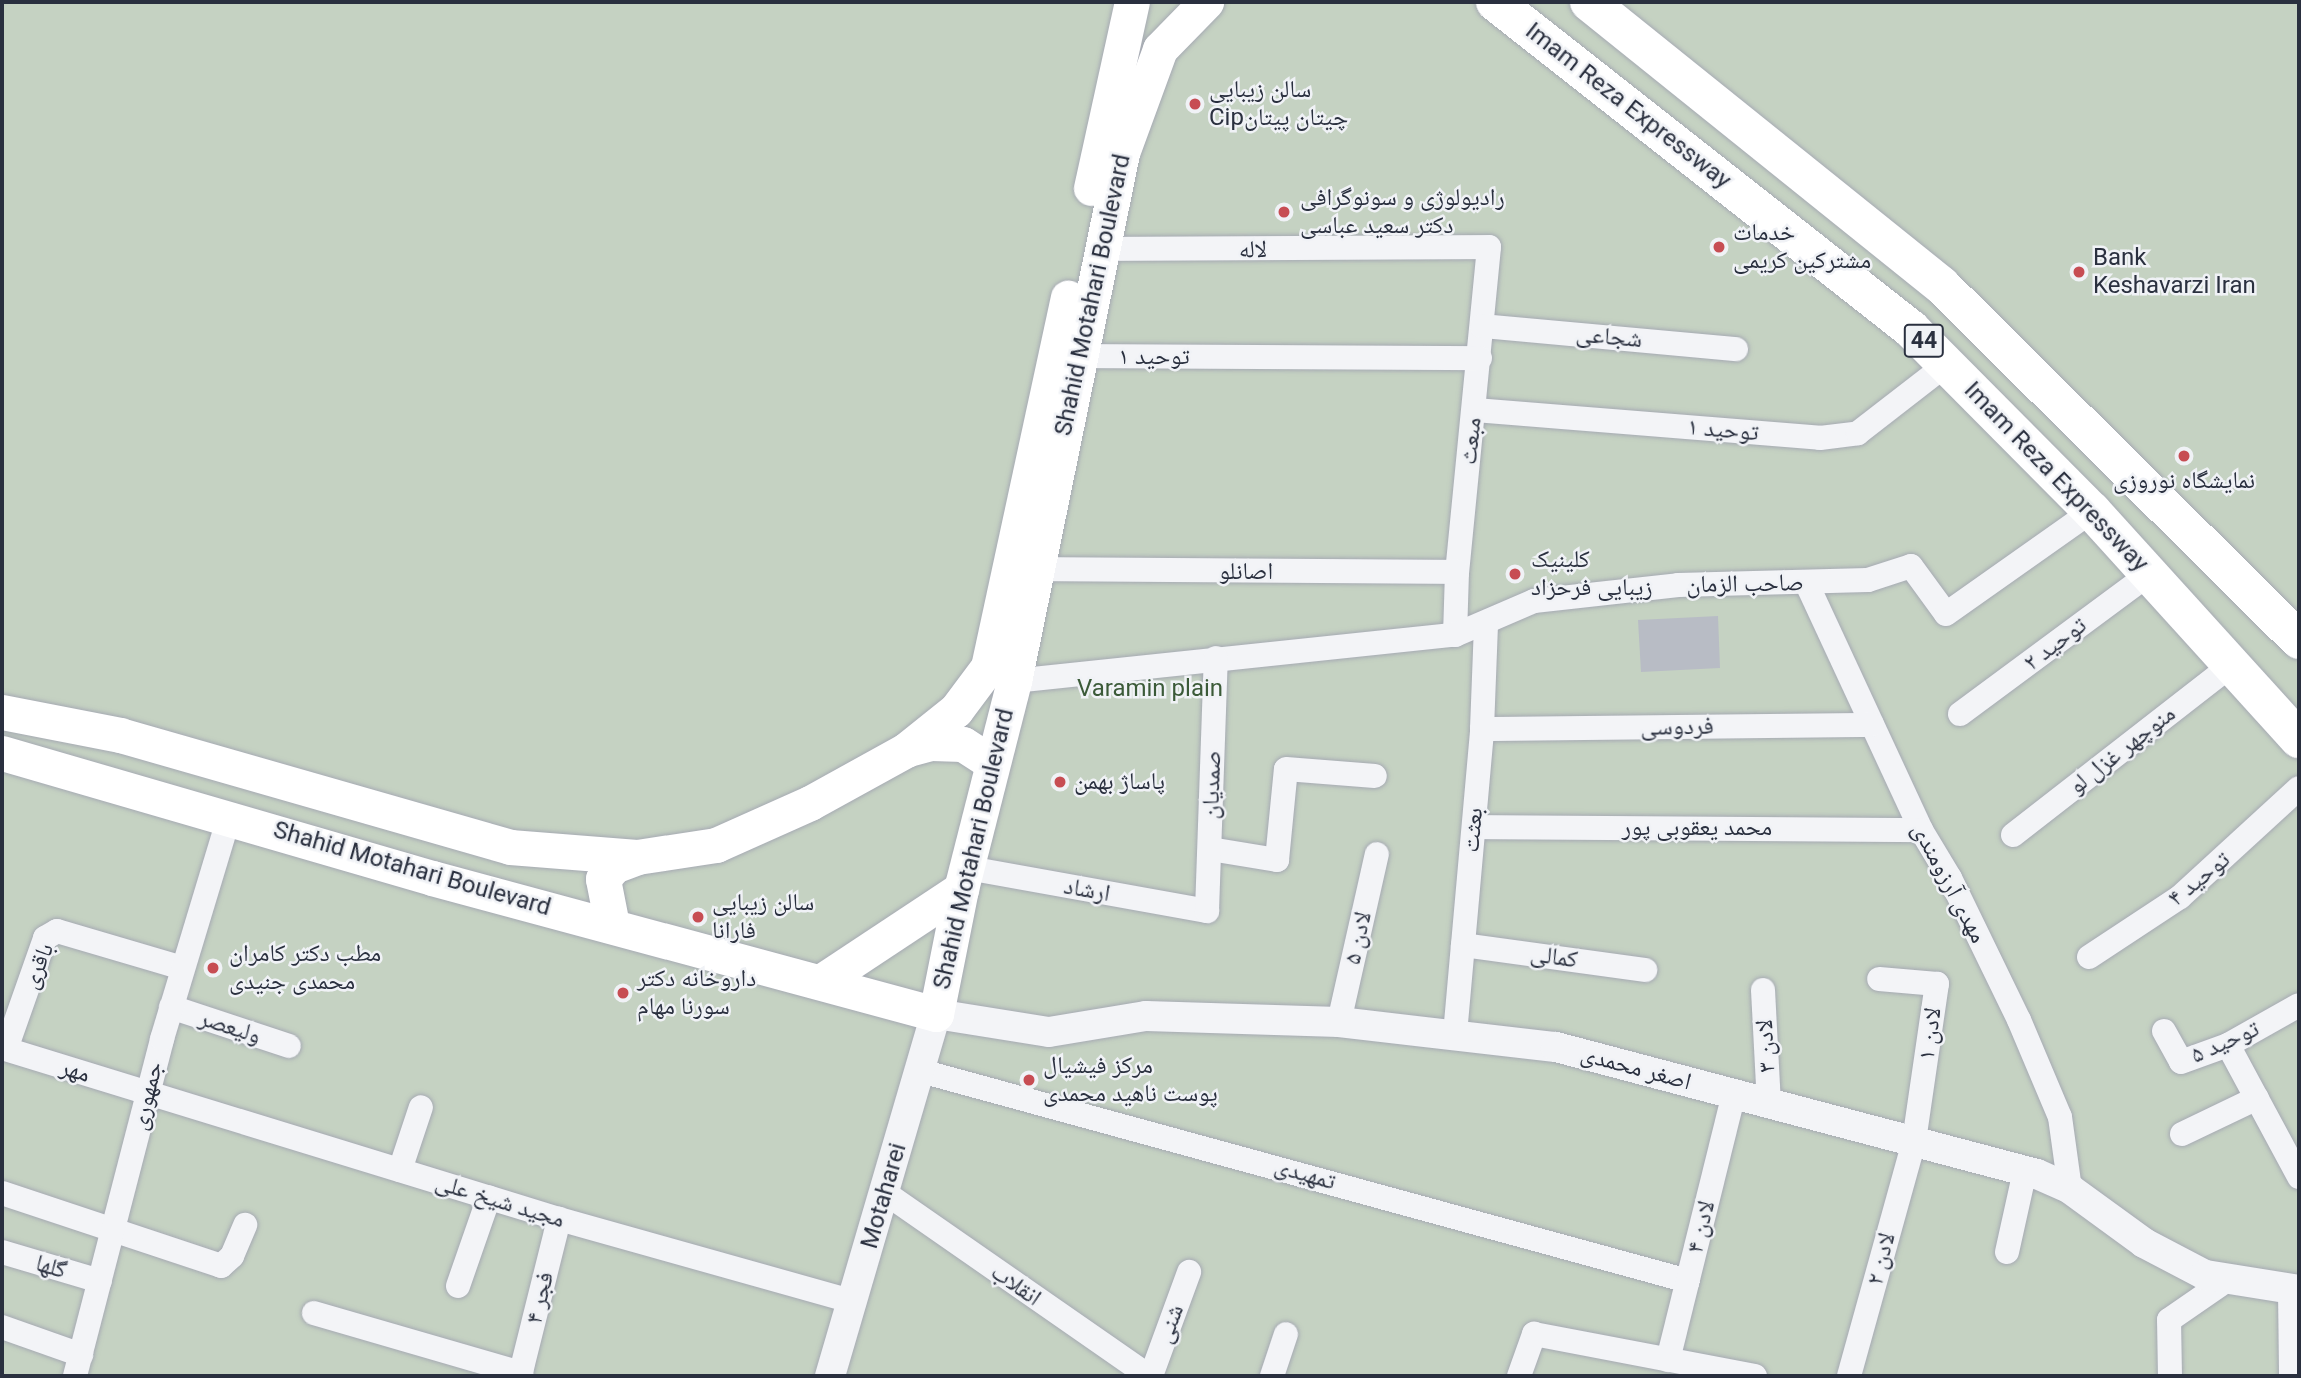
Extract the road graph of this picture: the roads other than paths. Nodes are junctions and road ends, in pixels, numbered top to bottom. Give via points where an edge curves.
1 (1132, 2) edge
2 (1206, 2) edge
3 (1495, 2) edge
4 (1589, 2) edge
5 (1489, 247) joint
6 (1101, 249) junction
7 (1482, 326) junction
8 (1736, 349) dead end
9 (1081, 356) junction
10 (1479, 358) junction
11 (1947, 364) junction
12 (1475, 410) junction
13 (2092, 511) junction
14 (1034, 569) junction
15 (1457, 572) junction
16 (2149, 574) junction
17 (1807, 584) junction
18 (1486, 625) junction
19 (1455, 635) junction
20 (2299, 640) edge
21 (1216, 658) junction
22 (2231, 664) junction
23 (1014, 681) junction
24 (2, 712) edge
25 (1960, 714) dead end
26 (1872, 725) junction
27 (1482, 729) junction
28 (2299, 739) edge
29 (906, 750) junction
30 (2, 753) edge
31 (992, 763) junction
32 (1375, 776) dead end
33 (2299, 788) edge
34 (229, 817) junction
35 (1474, 827) junction
36 (1920, 830) junction
37 (2013, 835) dead end
38 (1210, 849) junction
39 (575, 853) junction
40 (1377, 854) dead end
41 (637, 857) junction
42 (964, 879) junction
43 (556, 910) junction
44 (1207, 911) joint
45 (612, 925) junction
46 (1463, 945) junction
47 (2089, 957) dead end
48 (183, 968) junction
49 (1645, 970) dead end
50 (1879, 979) dead end
51 (822, 981) junction
52 (1763, 989) dead end
53 (2299, 1005) edge
54 (171, 1007) junction
55 (936, 1014) junction
56 (1339, 1021) junction
57 (2164, 1031) dead end
58 (1455, 1034) junction
59 (2228, 1045) junction
60 (289, 1046) dead end
61 (4, 1049) edge
62 (921, 1071) junction
63 (148, 1093) junction
64 (1734, 1094) junction
65 (2257, 1098) junction
66 (1769, 1103) junction
67 (421, 1107) dead end
68 (2182, 1133) dead end
69 (1914, 1141) junction
70 (2297, 1169) edge
71 (400, 1170) junction
72 (2025, 1171) junction
73 (2070, 1189) junction
74 (884, 1192) junction
75 (2, 1193) edge
76 (489, 1198) junction
77 (559, 1219) junction
78 (245, 1225) dead end
79 (112, 1232) junction
80 (2, 1252) edge
81 (2007, 1252) dead end
82 (1189, 1272) dead end
83 (2227, 1280) junction
84 (100, 1281) junction
85 (1688, 1281) junction
86 (458, 1286) dead end
87 (2295, 1290) edge
88 (854, 1302) junction
89 (314, 1313) dead end
90 (2, 1327) edge
91 (1286, 1334) dead end
92 (1668, 1360) junction
93 (78, 1365) edge
94 (521, 1375) edge
95 (830, 1376) edge
96 (1150, 1376) edge
97 (1272, 1376) edge
98 (1519, 1376) edge
99 (1755, 1376) edge
100 (1849, 1376) edge
101 (2170, 1376) edge
102 (2291, 1376) edge

1 - 29 main road, Shahid Motahari Boulevard via 988,667 956,710
2 - 6 main road, Shahid Motahari Boulevard via 1160,49 1122,153
3 - 11 highway, Imam Reza Expressway / 44 via 1911,329
4 - 20 highway, 44 via 1941,285
5 - 6 street, لاله
5 - 7 street, مبعث
6 - 9 main road, Shahid Motahari Boulevard
7 - 8 street, شجاعی
7 - 10 street, مبعث
9 - 10 street, توحید ۱
9 - 14 main road, Shahid Motahari Boulevard
10 - 12 street, مبعث
11 - 12 street, توحید ۱ via 1858,433 1820,438
11 - 13 highway, Imam Reza Expressway / 44
12 - 15 street, مبعث
13 - 16 highway, Imam Reza Expressway / 44
13 - 17 street, صاحب الزمان via 1946,614 1911,566 1868,580
14 - 15 street, اصانلو
14 - 23 main road, Shahid Motahari Boulevard
15 - 19 street, مبعث
16 - 22 highway, Imam Reza Expressway / 44
16 - 25 street, توحید ۲
17 - 18 street, صاحب الزمان via 1678,585 1534,601
17 - 26 street, مهدی آرزومندی
18 - 19 street, صاحب الزمان
18 - 27 street, بعثت
19 - 21 street, صاحب الزمان
21 - 23 street, صاحب الزمان
21 - 38 street, صمدیان
22 - 28 highway, Imam Reza Expressway / 44
22 - 37 street, منوچهر غزل لو
23 - 31 main road, Shahid Motahari Boulevard
24 - 39 main road, Shahid Motahari Boulevard via 120,735 484,841
26 - 27 street, فردوسی
26 - 36 street, مهدی آرزومندی
27 - 35 street, بعثت
29 - 31 main road via 931,743 964,744
29 - 41 main road, Shahid Motahari Boulevard via 810,803 716,845
30 - 34 main road, Shahid Motahari Boulevard
31 - 42 main road, Shahid Motahari Boulevard
32 - 38 street via 1286,769 1278,860
33 - 47 street, توحید ۴ via 2180,897
34 - 43 main road, Shahid Motahari Boulevard
34 - 48 street, جمهوری
35 - 36 street, محمد یعقوبی پور
35 - 46 street, بعثت
36 - 73 street, مهدی آرزومندی via 1979,937 2060,1117
38 - 44 street, صمدیان
39 - 41 main road, Shahid Motahari Boulevard
39 - 43 main road via 589,877 586,901
40 - 56 street, لادن ۵
41 - 45 main road via 614,866 604,879
42 - 44 street, ارشاد
42 - 51 main road
42 - 55 main road, Shahid Motahari Boulevard
43 - 45 main road, Shahid Motahari Boulevard
45 - 51 main road, Shahid Motahari Boulevard
46 - 49 street, کمالی
46 - 58 street, بعثت
48 - 54 street, جمهوری
48 - 61 street, باقری via 57,931 45,938
50 - 69 street, لادن ۱ via 1937,984
51 - 55 main road, Shahid Motahari Boulevard
52 - 66 street, لادن ۳
53 - 59 street, توحید ۵
54 - 60 street, ولیعصر
54 - 63 street, جمهوری
55 - 56 street, اصغر محمدی via 1049,1032 1146,1016
55 - 62 street, Motaharei
56 - 58 street, اصغر محمدی
57 - 59 street, توحید ۵ via 2181,1062
58 - 64 street, اصغر محمدی via 1556,1047
59 - 65 street
61 - 63 street, مهر
62 - 74 street, Motaharei
62 - 85 street, تمهیدی
63 - 71 street, مجید شیخ علی
63 - 79 street, جمهوری
64 - 66 street, اصغر محمدی
64 - 85 street, لادن ۴
65 - 68 street
65 - 70 street
66 - 69 street, اصغر محمدی
67 - 71 street
69 - 72 street, اصغر محمدی
69 - 100 street, لادن ۲
71 - 76 street, مجید شیخ علی
72 - 73 street, اصغر محمدی
72 - 81 street
73 - 83 street, اصغر محمدی via 2144,1243 2205,1275
74 - 88 street, Motaharei
74 - 96 street, انقلاب
75 - 79 street
76 - 77 street, مجید شیخ علی
76 - 86 street
77 - 88 street, مجید شیخ علی
77 - 94 street, فجر ۴
78 - 79 street via 232,1256 221,1266
79 - 84 street, جمهوری
80 - 84 street, گلها
82 - 96 street, شنی
83 - 87 street, اصغر محمدی
83 - 101 street via 2169,1320
84 - 93 street, جمهوری
85 - 92 street, لادن ۴
87 - 102 street
88 - 95 street, Motaharei
89 - 94 street
90 - 93 street
91 - 97 street
92 - 98 street via 1534,1334
92 - 99 street

